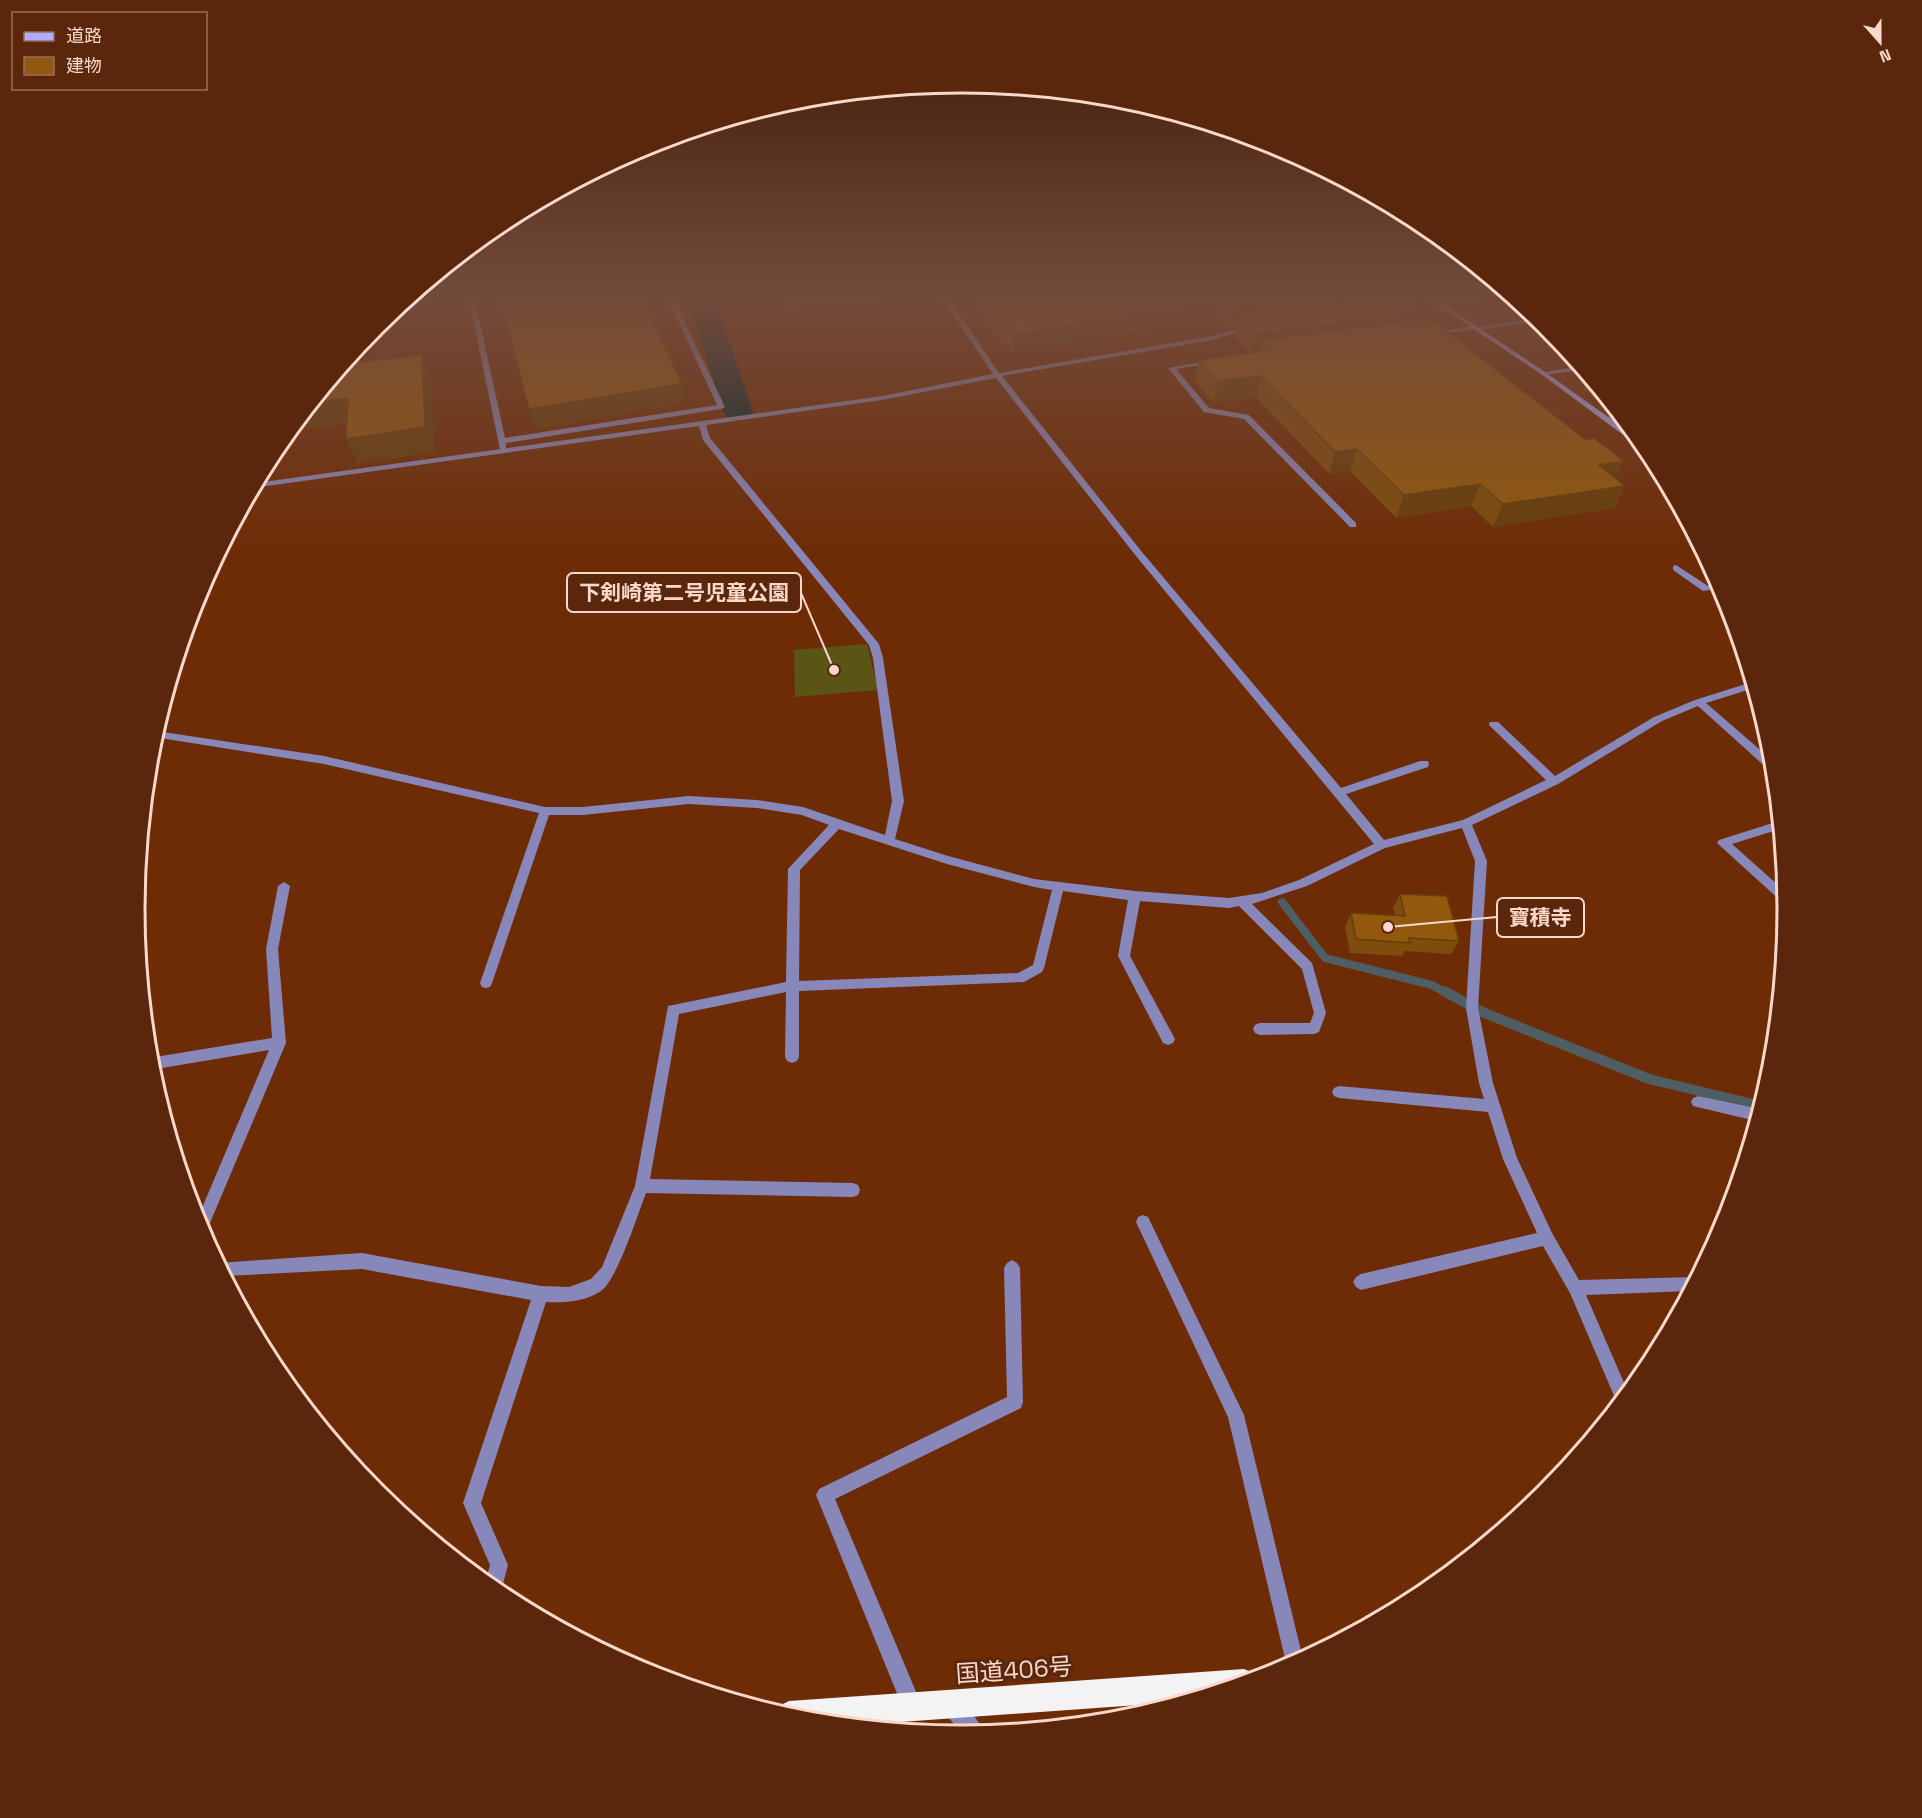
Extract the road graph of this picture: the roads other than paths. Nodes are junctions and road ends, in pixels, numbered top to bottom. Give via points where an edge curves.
1 (489, 380) edge
2 (709, 380) edge
3 (978, 380) edge
4 (1001, 380) edge
5 (1181, 380) edge
6 (1551, 380) edge
7 (1612, 417) edge
8 (1606, 418) junction
9 (702, 423) junction
10 (1619, 428) edge
11 (502, 441) junction
12 (503, 451) junction
13 (265, 485) edge
14 (1353, 525) dead end
15 (1676, 568) dead end
16 (1711, 589) edge
17 (1746, 687) edge
18 (1699, 702) junction
19 (1494, 724) dead end
20 (164, 736) edge
21 (1762, 758) edge
22 (1424, 764) dead end
23 (1554, 781) junction
24 (1338, 793) junction
25 (545, 812) junction
26 (1466, 823) junction
27 (837, 824) junction
28 (1772, 827) edge
29 (889, 841) junction
30 (1382, 845) junction
31 (1059, 885) junction
32 (284, 886) dead end
33 (1776, 890) edge
34 (1135, 896) junction
35 (1242, 901) junction
36 (486, 983) dead end
37 (792, 986) junction
38 (1260, 1029) dead end
39 (1168, 1039) dead end
40 (279, 1043) junction
41 (792, 1057) dead end
42 (160, 1062) edge
43 (1339, 1092) dead end
44 (1698, 1102) dead end
45 (1494, 1106) junction
46 (1751, 1113) edge
47 (642, 1186) junction
48 (853, 1190) dead end
49 (206, 1218) edge
50 (1143, 1222) dead end
51 (1546, 1238) junction
52 (1012, 1268) dead end
53 (228, 1269) edge
54 (1361, 1282) dead end
55 (1686, 1283) edge
56 (1575, 1288) junction
57 (541, 1294) junction
58 (1619, 1390) edge
59 (496, 1578) edge
60 (1293, 1654) edge
61 (1211, 1685) edge
62 (951, 1705) junction
63 (912, 1707) junction
64 (827, 1713) edge
65 (967, 1725) edge

1 - 11 street
2 - 11 street via 721,407
3 - 9 street via 882,398
4 - 24 street via 1139,554
5 - 14 street via 1207,410 1246,417
6 - 8 main road
7 - 8 street
8 - 10 main road
9 - 12 street
9 - 29 street via 706,438 874,644 898,801
11 - 12 street
12 - 13 street
15 - 16 street via 1706,590
17 - 18 street
18 - 21 street
18 - 23 street via 1658,719
19 - 23 street
20 - 25 street via 324,760
22 - 24 street
23 - 26 street
24 - 30 street
25 - 27 street via 700,801 804,811
25 - 36 street
26 - 30 street
26 - 45 street via 1481,861 1472,1008
27 - 29 street
27 - 37 street via 794,869
28 - 33 street via 1723,843
29 - 31 street via 1023,880
30 - 35 street via 1303,883
31 - 34 street
31 - 37 street via 1038,968 1020,978
32 - 40 street via 272,949
34 - 35 street
34 - 39 street via 1124,956
35 - 38 street via 1308,967 1320,1012 1314,1028
37 - 41 street
37 - 47 street via 674,1010
40 - 42 street
40 - 49 street
43 - 45 street
44 - 46 street
45 - 51 street via 1510,1159
47 - 48 street
47 - 57 street via 608,1272 596,1285 570,1295
50 - 60 street via 1236,1415
51 - 54 street
51 - 56 street
52 - 63 street via 1015,1402 825,1495
53 - 57 street via 362,1261
55 - 56 street
56 - 58 street
57 - 59 street via 472,1503 499,1565
61 - 62 highway, 国道406号
62 - 63 highway, 国道406号
62 - 65 street
63 - 64 highway, 国道406号

